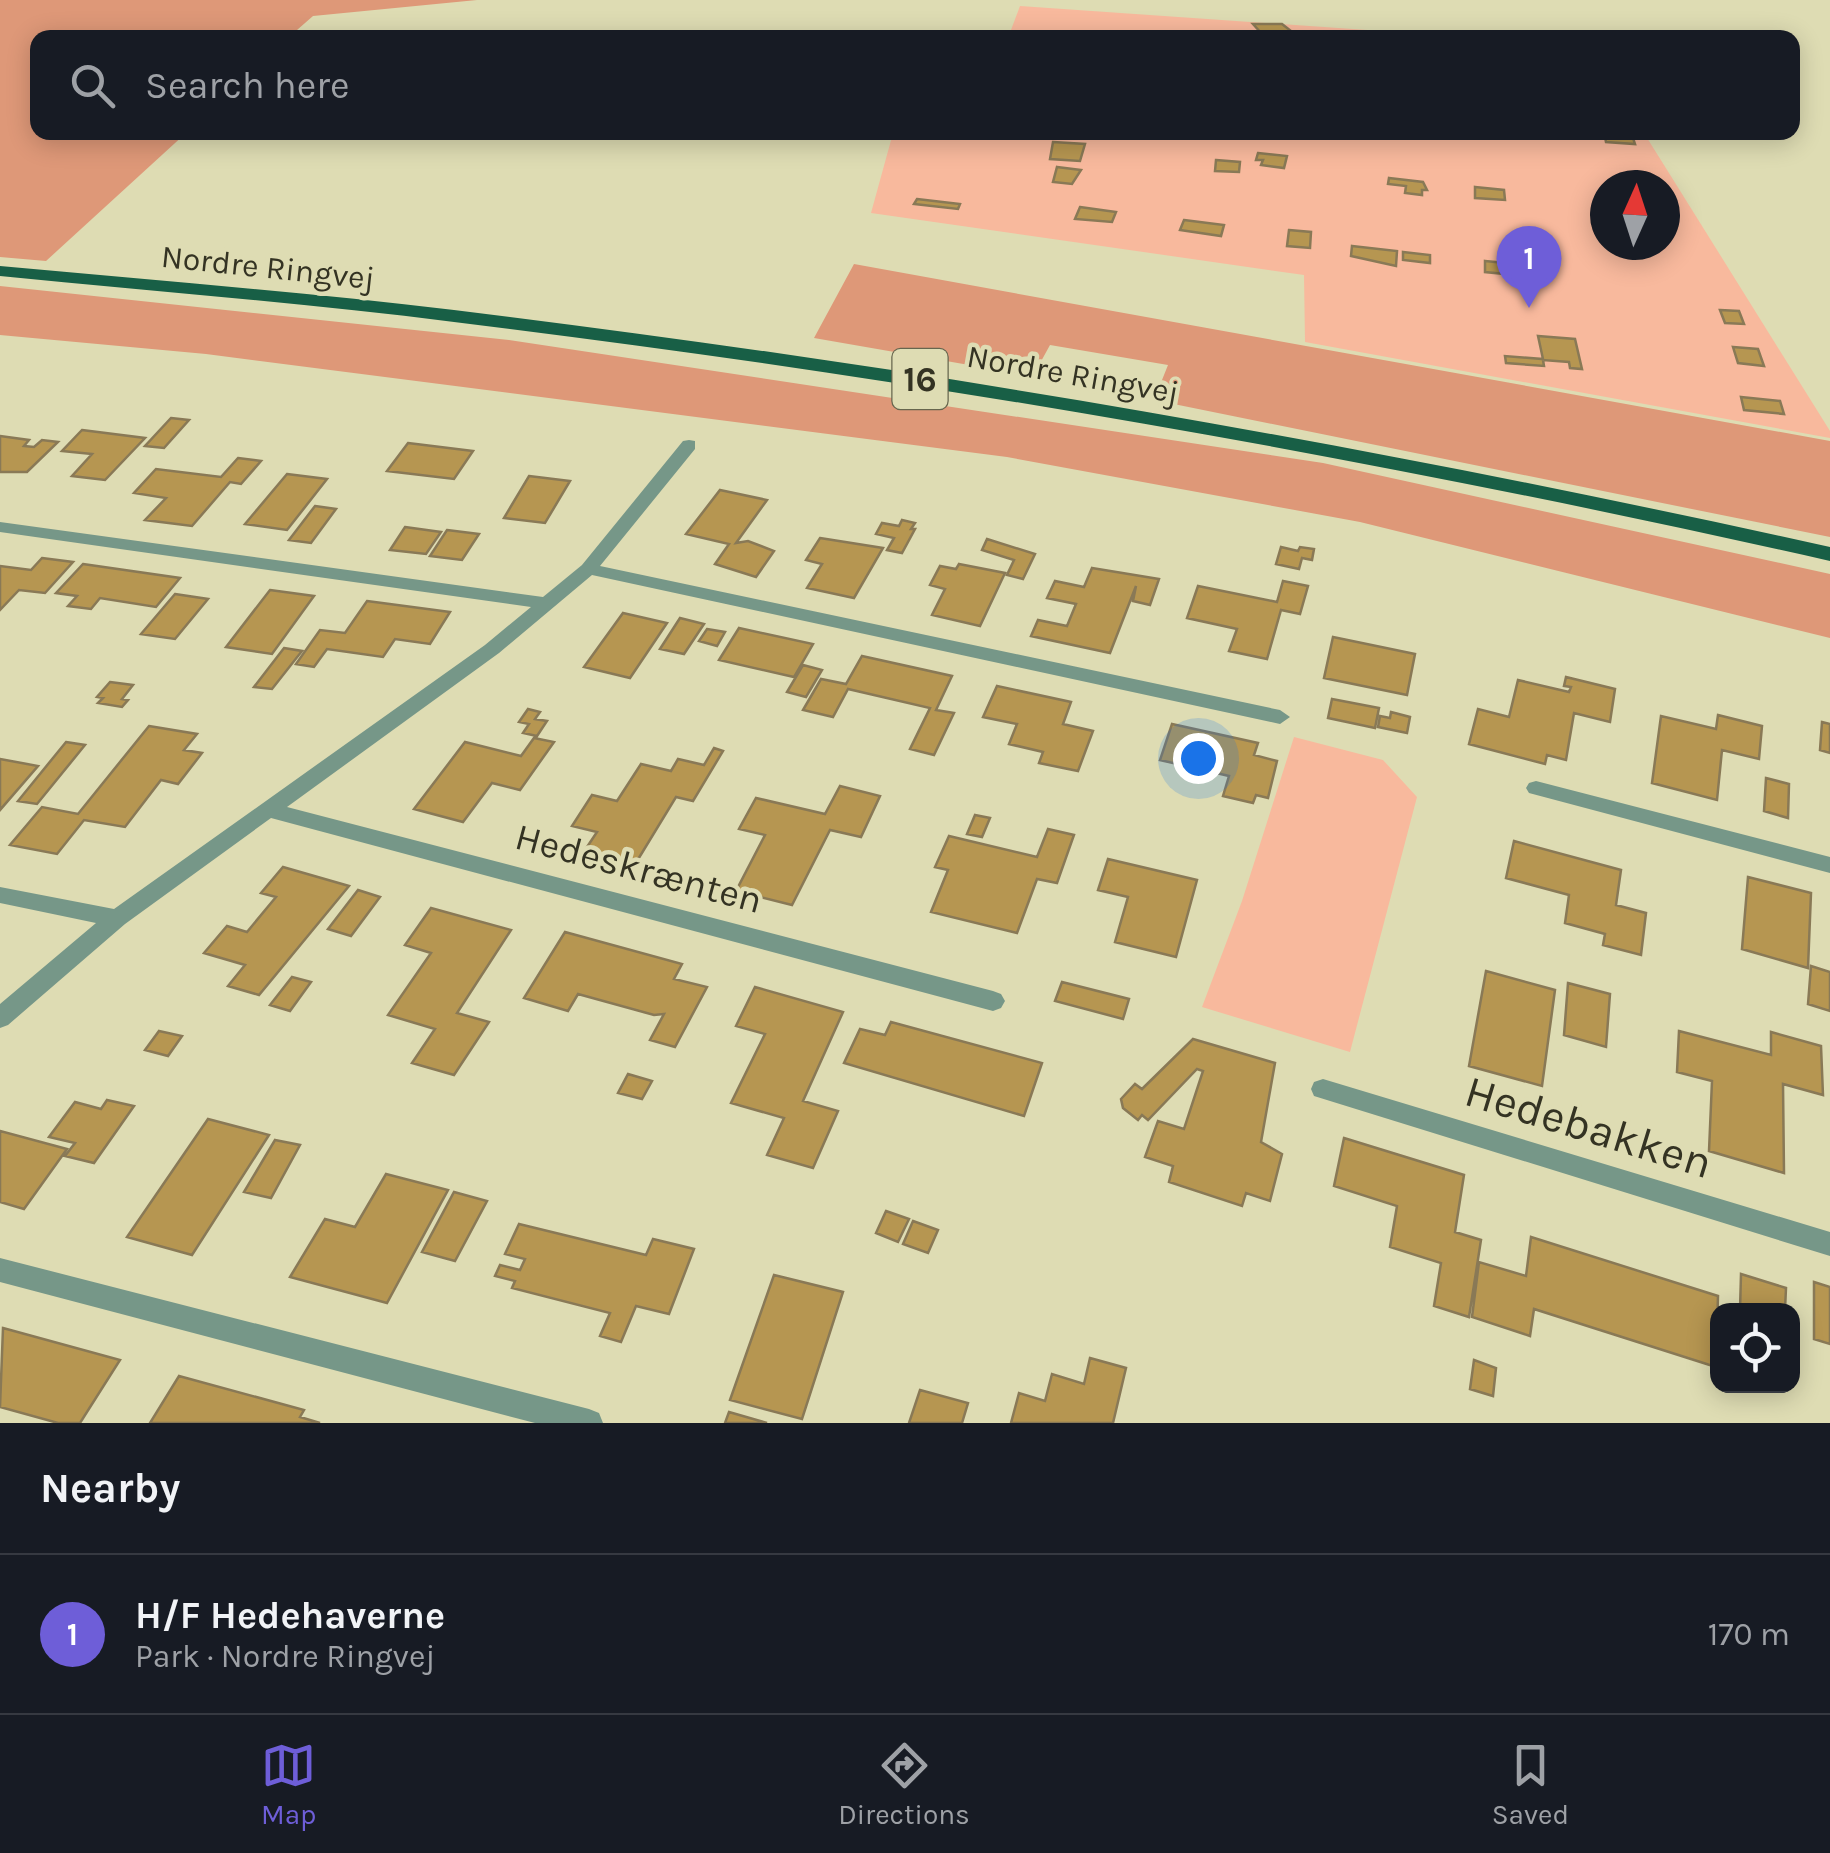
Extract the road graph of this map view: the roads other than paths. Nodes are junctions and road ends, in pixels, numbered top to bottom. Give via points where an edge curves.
1 (0, 272) edge
2 (689, 444) dead end
3 (0, 527) edge
4 (1830, 554) edge
5 (588, 568) junction
6 (544, 604) junction
7 (1280, 718) dead end
8 (1536, 788) dead end
9 (266, 808) junction
10 (1830, 866) edge
11 (0, 895) edge
12 (116, 918) junction
13 (993, 1000) dead end
14 (0, 1018) edge
15 (1323, 1089) dead end
16 (1830, 1244) edge
17 (0, 1270) edge
18 (589, 1423) edge

1 - 4 main road, Nordre Ringvej / 16 via 449,315 805,362 1281,441
2 - 5 street
3 - 6 street
5 - 6 street
5 - 7 street
6 - 9 street via 492,649
8 - 10 street
9 - 12 street
9 - 13 street, Hedeskrænten
11 - 12 street
12 - 14 street
15 - 16 street, Hedebakken
17 - 18 street

